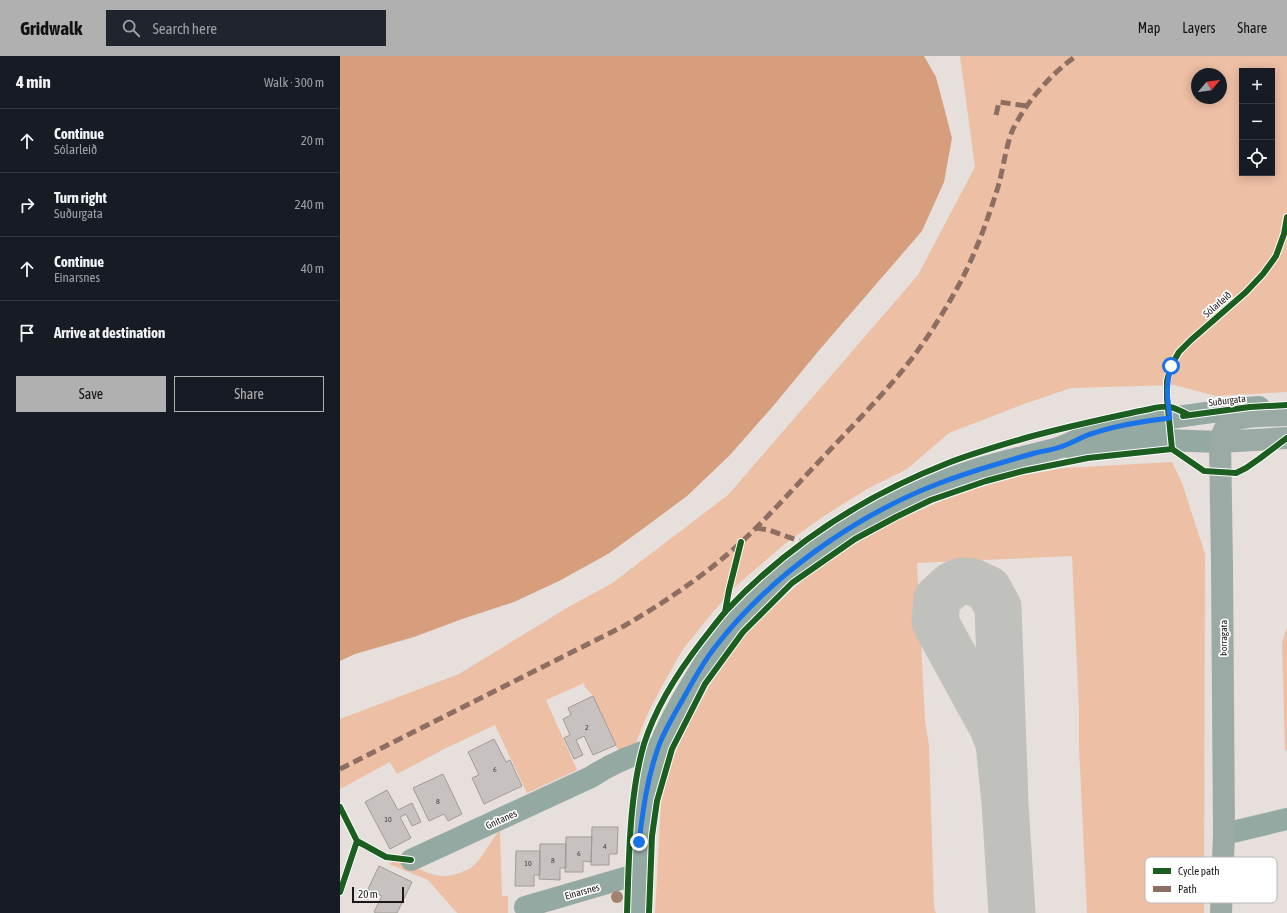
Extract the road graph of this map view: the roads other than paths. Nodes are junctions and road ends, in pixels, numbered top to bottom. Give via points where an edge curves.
1 (1287, 405) edge
2 (1189, 415) junction
3 (1287, 415) edge
4 (1287, 438) edge
5 (1220, 442) junction
6 (1060, 447) junction
7 (658, 747) junction
8 (650, 776) junction
9 (591, 777) junction
10 (1287, 818) edge
11 (1224, 834) junction
12 (1223, 857) edge
13 (411, 860) dead end
14 (638, 874) junction
15 (1222, 903) edge
16 (526, 907) dead end
17 (637, 913) edge
18 (1222, 913) edge

1 - 2 street, Suðurgata
2 - 5 street, Suðurgata via 1207,425
2 - 6 street, Suðurgata via 1092,433
3 - 5 main road via 1238,419 1225,429
4 - 5 main road, Suðurgata
5 - 6 street, Suðurgata via 1164,440 1094,448
5 - 11 main road, Þorragata
6 - 7 street, Suðurgata via 982,468 939,483 872,515 807,557 742,616 716,646 688,688
7 - 8 street
7 - 9 street, Gnitanes via 618,761
8 - 9 street, Gnitanes via 631,772
8 - 14 street via 643,809
9 - 13 street, Gnitanes
10 - 11 street
11 - 12 main road, Þorragata
14 - 16 street, Einarsnes
14 - 17 street
15 - 18 main road, Þorragata

